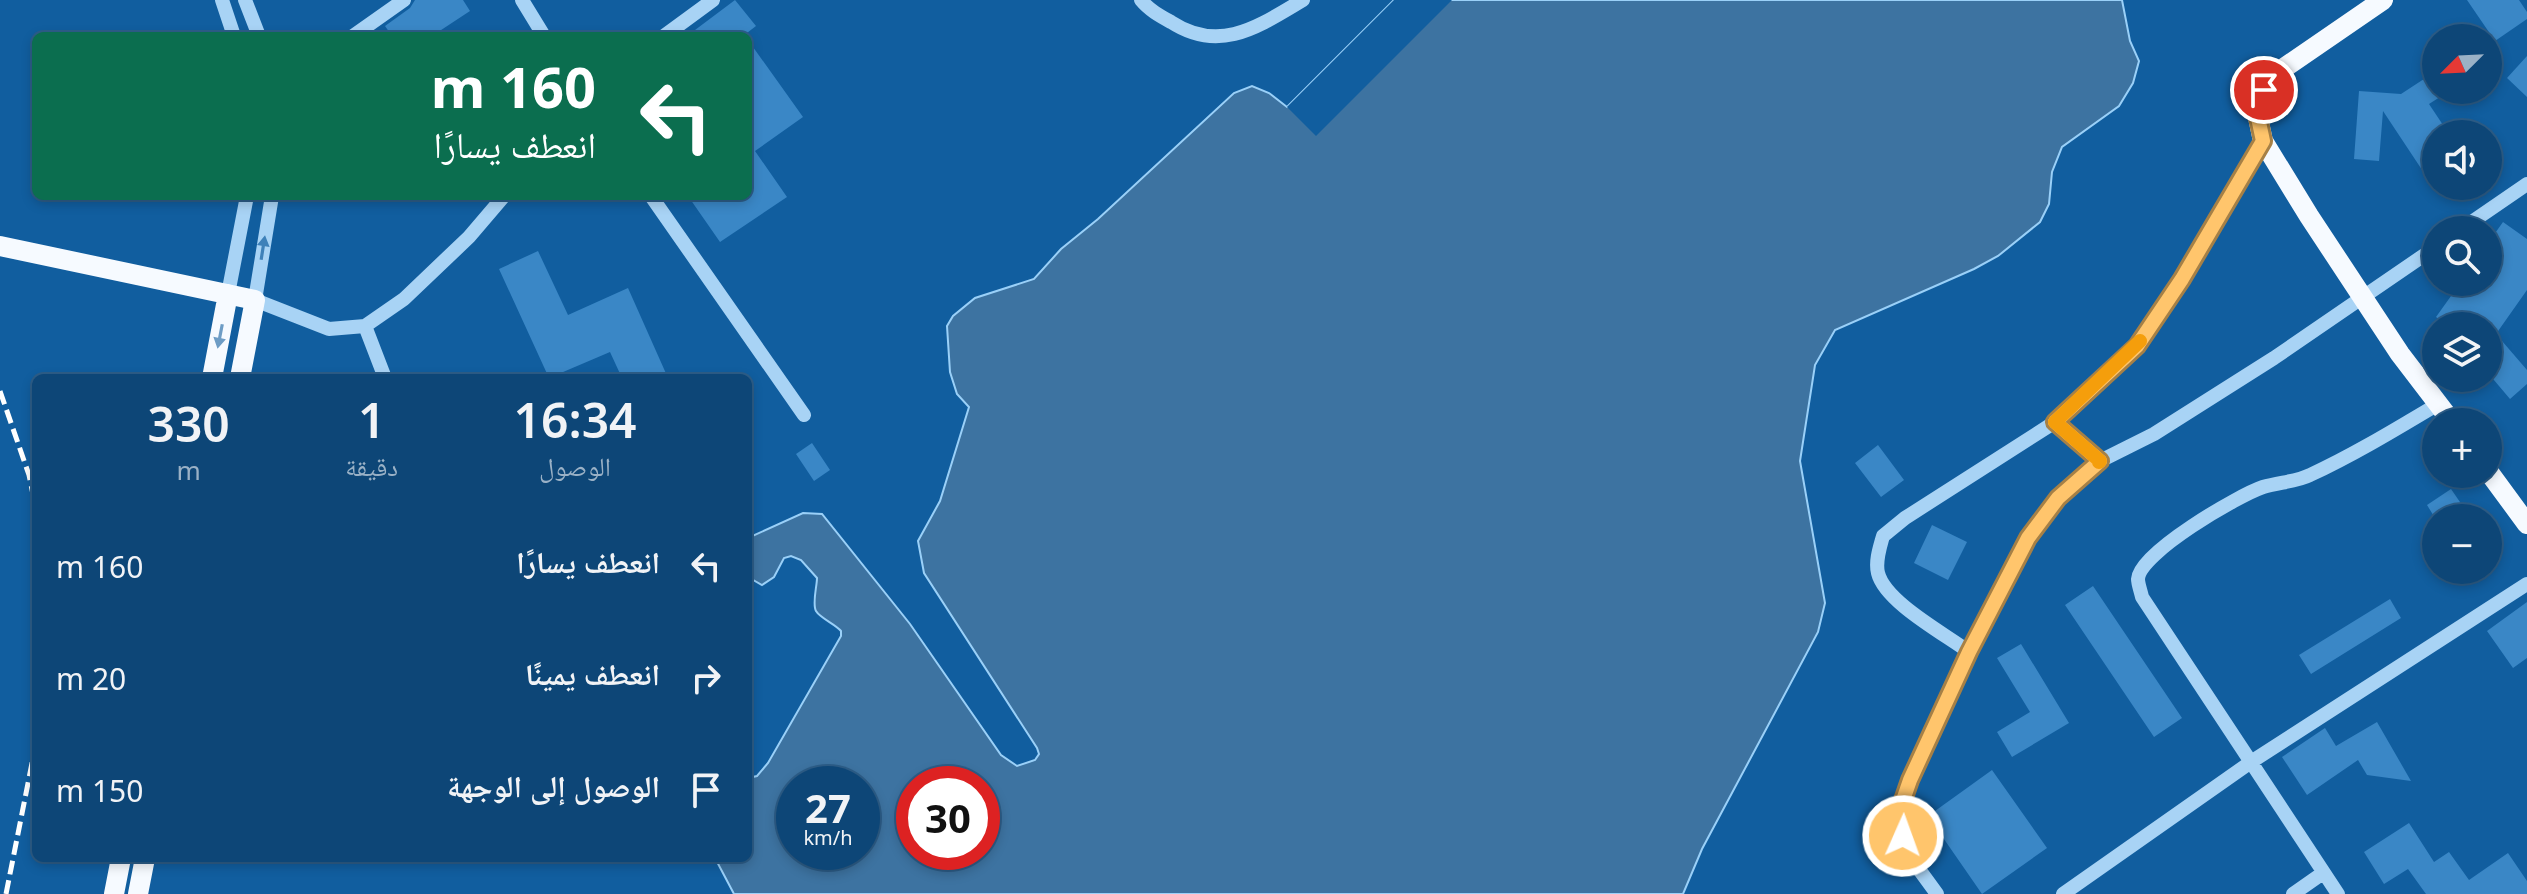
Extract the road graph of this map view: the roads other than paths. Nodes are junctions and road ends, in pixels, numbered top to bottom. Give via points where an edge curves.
1 (222, 0) edge
2 (245, 0) edge
3 (404, 0) edge
4 (522, 0) edge
5 (713, 0) edge
6 (1141, 0) edge
7 (1303, 0) edge
8 (2383, 0) edge
9 (233, 32) edge
10 (257, 32) edge
11 (359, 32) edge
12 (542, 32) edge
13 (669, 32) edge
14 (2263, 141) junction
15 (2527, 184) edge
16 (246, 200) edge
17 (271, 200) edge
18 (501, 200) edge
19 (654, 200) edge
20 (2480, 216) edge
21 (0, 246) edge
22 (2422, 257) edge
23 (228, 294) junction
24 (2362, 299) junction
25 (255, 300) junction
26 (365, 326) junction
27 (213, 374) edge
28 (241, 374) edge
29 (383, 374) edge
30 (2438, 404) junction
31 (2441, 408) edge
32 (804, 415) dead end
33 (2055, 422) junction
34 (2100, 461) junction
35 (2501, 488) edge
36 (2527, 524) edge
37 (2527, 584) edge
38 (1969, 652) junction
39 (2251, 762) junction
40 (120, 862) edge
41 (144, 862) edge
42 (2323, 873) junction
43 (114, 894) edge
44 (138, 894) edge
45 (1937, 894) edge
46 (2063, 894) edge
47 (2293, 894) edge
48 (2338, 894) edge

1 - 9 street
2 - 10 street
3 - 11 street
4 - 12 street
5 - 13 street
6 - 7 street via 1188,33 1222,37 1254,29
8 - 14 main road via 2278,72 2264,90 2257,113
14 - 24 main road
14 - 33 street via 2137,346
15 - 20 street
16 - 23 street
25 -> 17 street
18 - 26 street via 404,299
19 - 32 street
21 - 23 main road
22 - 24 street
23 - 25 main road
23 -> 27 main road
24 - 30 main road
24 - 34 street via 2154,434
25 - 26 street via 329,329
25 - 28 main road
26 - 29 street
30 - 31 main road
30 - 39 street via 2305,478 2230,503 2145,564 2138,578 2142,597
33 - 34 street
33 - 38 street via 1883,536 1878,571 1884,587
34 - 38 street via 2058,498 2028,538
35 - 36 main road
37 - 39 street
38 - 45 street via 1900,809 1910,857
39 - 42 street
39 - 46 street
40 - 43 main road
41 - 44 main road
42 - 47 street
42 - 48 street

